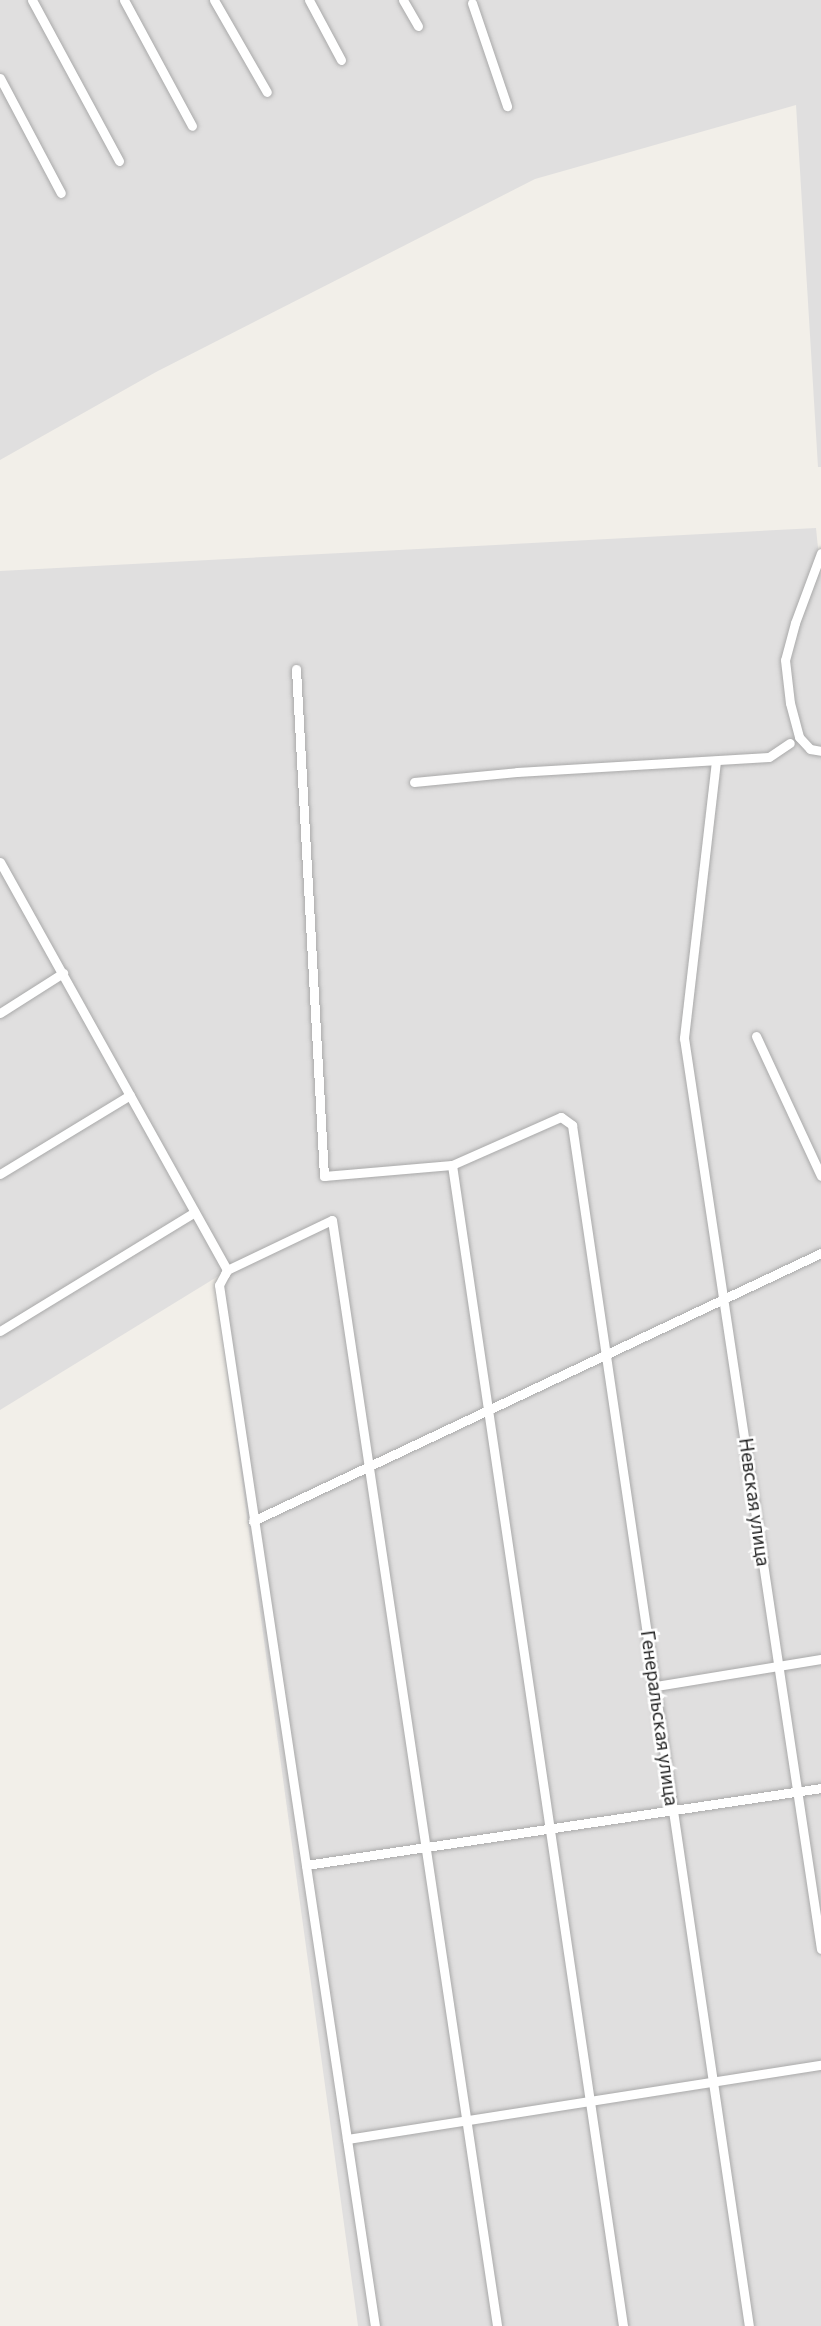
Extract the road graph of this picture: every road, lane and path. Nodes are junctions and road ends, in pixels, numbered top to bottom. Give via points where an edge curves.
1 (32, 0) edge
2 (124, 0) edge
3 (214, 0) edge
4 (309, 0) edge
5 (403, 0) edge
6 (472, 3) dead end
7 (418, 26) dead end
8 (341, 60) dead end
9 (0, 78) edge
10 (267, 92) dead end
11 (507, 106) dead end
12 (192, 126) dead end
13 (119, 161) dead end
14 (61, 193) dead end
15 (821, 553) edge
16 (296, 669) dead end
17 (790, 743) dead end
18 (821, 751) edge
19 (716, 761) junction
20 (414, 782) dead end
21 (0, 862) edge
22 (63, 974) junction
23 (0, 1013) edge
24 (756, 1036) dead end
25 (130, 1095) junction
26 (452, 1165) junction
27 (0, 1174) edge
28 (821, 1176) edge
29 (195, 1212) junction
30 (821, 1253) edge
31 (227, 1270) junction
32 (725, 1296) junction
33 (0, 1331) edge
34 (606, 1355) junction
35 (486, 1411) junction
36 (369, 1465) junction
37 (253, 1521) junction
38 (821, 1659) edge
39 (779, 1665) junction
40 (656, 1686) junction
41 (821, 1788) edge
42 (797, 1792) junction
43 (673, 1809) junction
44 (549, 1829) junction
45 (425, 1848) junction
46 (306, 1865) junction
47 (821, 1949) edge
48 (821, 2065) edge
49 (714, 2084) junction
50 (590, 2101) junction
51 (466, 2120) junction
52 (347, 2139) junction
53 (375, 2326) edge
54 (497, 2326) edge
55 (623, 2326) edge
56 (750, 2326) edge

1 - 13 street
2 - 12 street
3 - 10 street
4 - 8 street
5 - 7 street
6 - 11 street
9 - 14 street
15 - 18 street via 785,660 799,737 810,749
16 - 26 street via 324,1176
17 - 19 street via 769,757
19 - 20 street
19 - 32 street, Невская улица via 684,1038
21 - 22 street
22 - 23 street
22 - 25 street
24 - 28 street
25 - 27 street
25 - 29 street
26 - 34 street, Генеральская улица via 561,1117 572,1125
26 - 35 street
29 - 31 street
29 - 33 street
30 - 32 street
31 - 36 street via 332,1220
31 - 37 street via 219,1285
32 - 34 street
32 - 39 street, Невская улица
34 - 35 street
34 - 40 street, Генеральская улица
35 - 36 street
35 - 44 street
36 - 37 street
36 - 45 street
37 - 46 street
38 - 39 street
39 - 40 street
39 - 42 street, Невская улица
40 - 43 street, Генеральская улица
41 - 42 street
42 - 43 street
42 - 47 street, Невская улица
43 - 44 street
43 - 49 street, Генеральская улица
44 - 45 street
44 - 50 street
45 - 46 street
45 - 51 street
46 - 52 street
48 - 49 street
49 - 50 street
49 - 56 street, Генеральская улица
50 - 51 street
50 - 55 street
51 - 52 street
51 - 54 street
52 - 53 street

